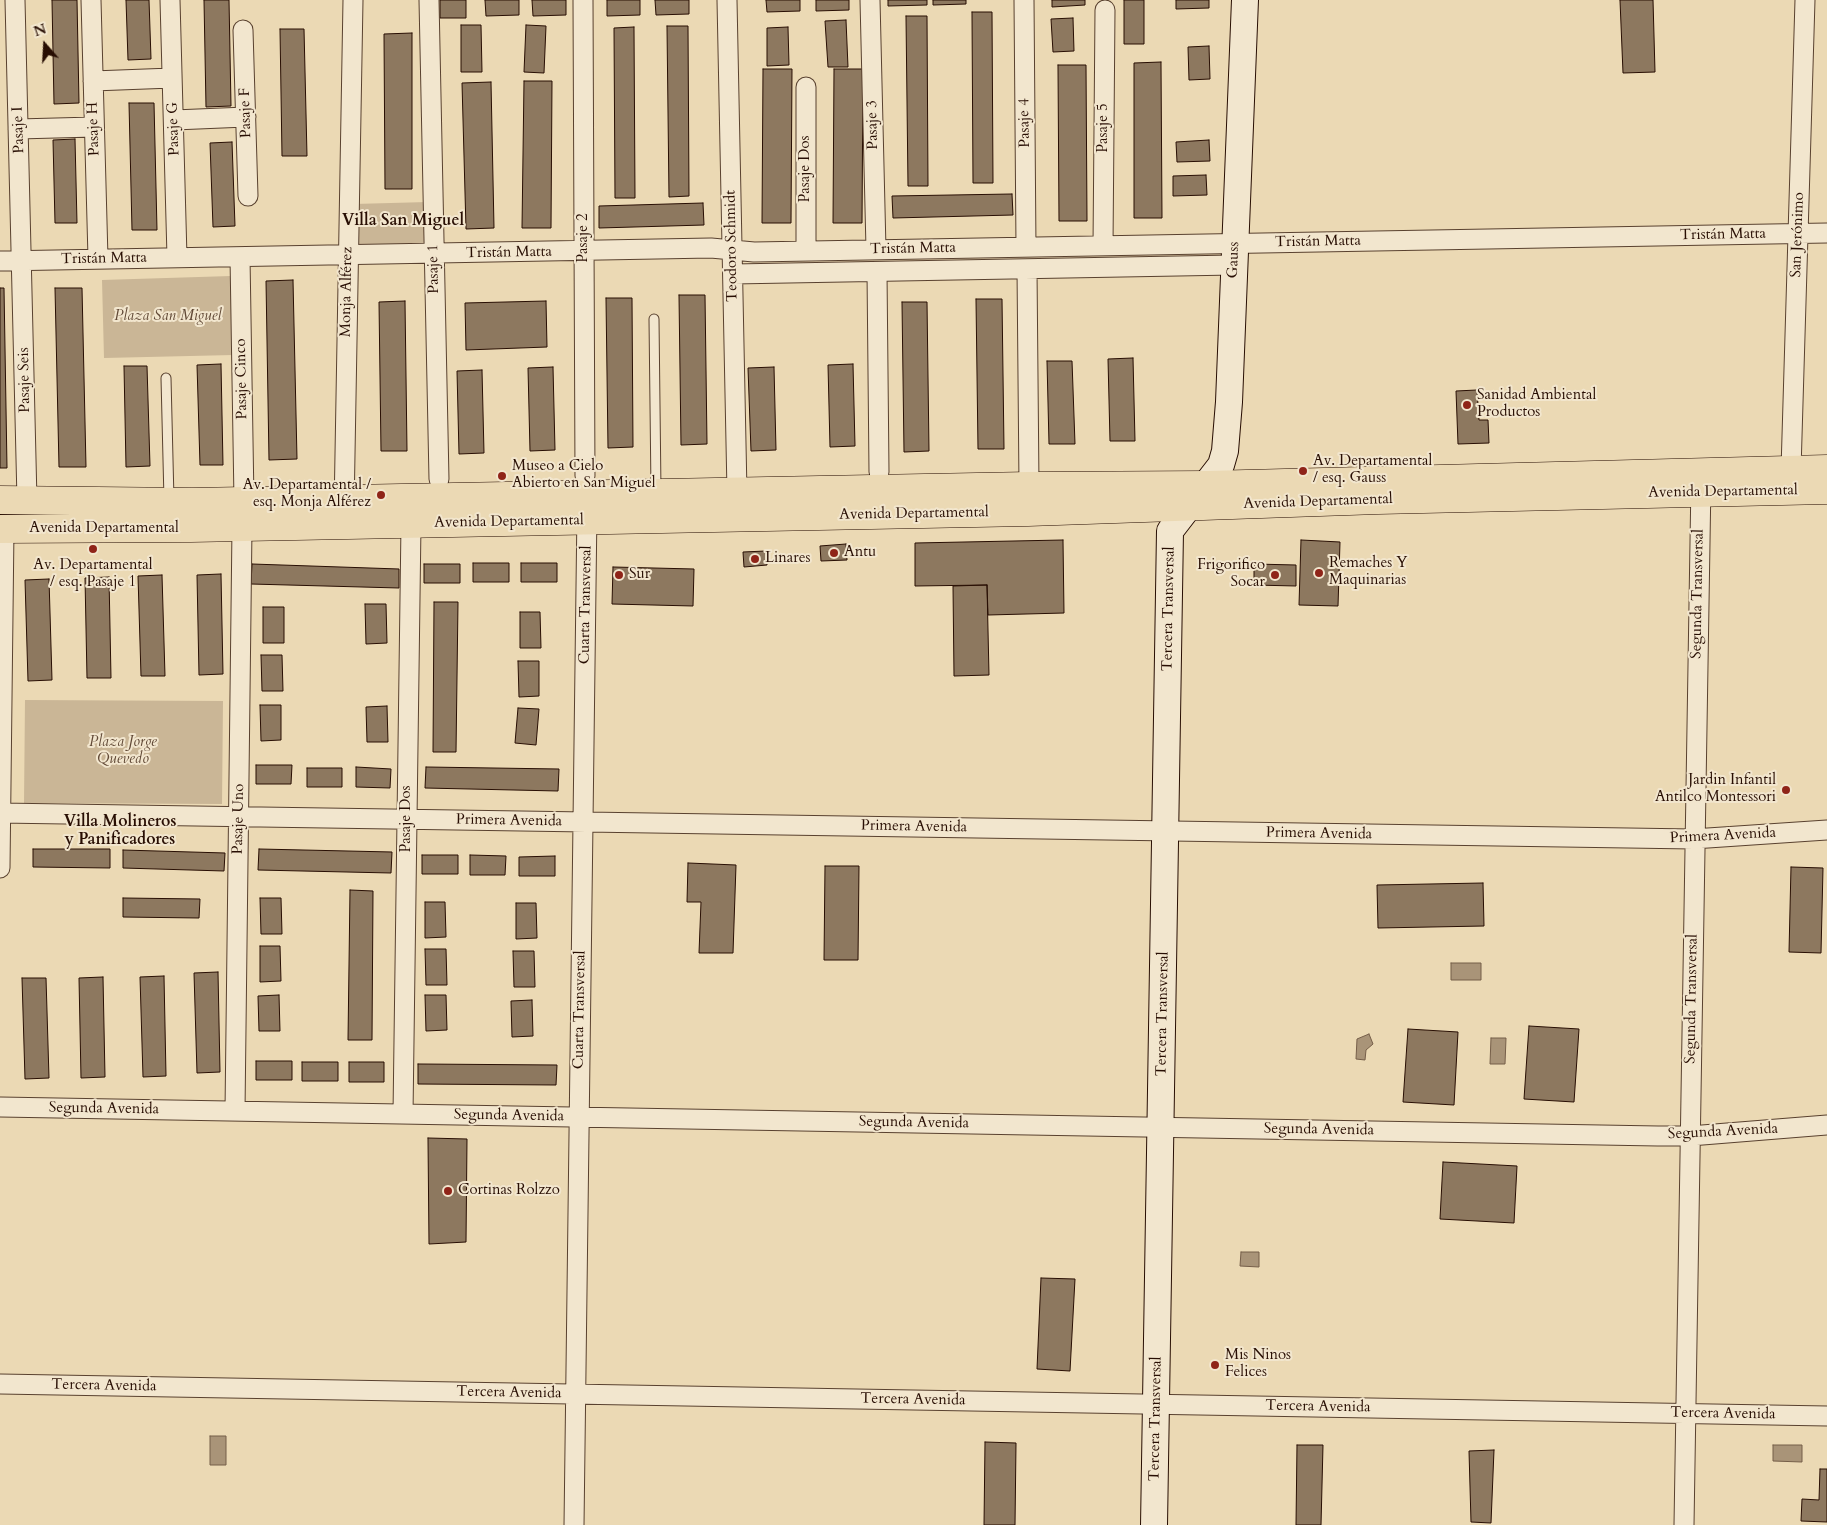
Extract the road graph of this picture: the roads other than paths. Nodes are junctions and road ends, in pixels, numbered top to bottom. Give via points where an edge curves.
1 (15, 0) edge
2 (91, 0) edge
3 (170, 0) edge
4 (353, 0) edge
5 (429, 0) edge
6 (584, 0) edge
7 (727, 0) edge
8 (870, 0) edge
9 (1024, 0) edge
10 (1245, 0) edge
11 (1805, 0) edge
12 (1105, 10) dead end
13 (243, 30) dead end
14 (172, 78) junction
15 (93, 81) junction
16 (9, 84) edge
17 (806, 87) dead end
18 (246, 118) junction
19 (174, 120) junction
20 (94, 127) junction
21 (18, 129) junction
22 (248, 196) dead end
23 (1827, 233) edge
24 (1798, 234) junction
25 (1103, 246) junction
26 (1026, 247) junction
27 (876, 249) junction
28 (806, 250) junction
29 (584, 251) junction
30 (732, 251) junction
31 (433, 254) junction
32 (1234, 254) junction
33 (348, 256) junction
34 (177, 257) junction
35 (240, 257) junction
36 (98, 258) junction
37 (22, 260) junction
38 (0, 261) edge
39 (1027, 269) junction
40 (877, 272) junction
41 (733, 274) junction
42 (654, 319) dead end
43 (166, 378) dead end
44 (1827, 469) edge
45 (1791, 470) junction
46 (879, 472) dead end
47 (439, 479) dead end
48 (1700, 483) junction
49 (1207, 485) junction
50 (1030, 486) junction
51 (1827, 490) edge
52 (737, 492) junction
53 (656, 494) junction
54 (586, 497) junction
55 (0, 500) edge
56 (27, 500) junction
57 (169, 502) junction
58 (1186, 508) junction
59 (344, 512) junction
60 (243, 514) junction
61 (411, 524) junction
62 (2, 529) edge
63 (0, 813) edge
64 (239, 817) junction
65 (408, 820) junction
66 (583, 822) junction
67 (1827, 830) edge
68 (1166, 832) junction
69 (1693, 840) junction
70 (0, 868) edge
71 (0, 1107) edge
72 (235, 1111) junction
73 (404, 1114) junction
74 (579, 1117) junction
75 (1827, 1125) edge
76 (1161, 1127) junction
77 (1690, 1136) junction
78 (0, 1384) edge
79 (575, 1394) junction
80 (1155, 1404) junction
81 (1685, 1413) junction
82 (1827, 1416) edge
83 (574, 1525) edge
84 (1154, 1525) edge
85 (1684, 1525) edge

1 - 16 street, Pasaje I
2 - 15 street, Pasaje H
3 - 14 street, Pasaje G
4 - 33 street, Monja Alférez
5 - 31 street, Pasaje 1
6 - 29 street, Pasaje 2
7 - 30 street, Teodoro Schmidt
8 - 27 street, Pasaje 3
9 - 26 street, Pasaje 4
10 - 32 street, Gauss
11 - 24 street, San Jerónimo
12 - 25 street, Pasaje 5
13 - 18 street, Pasaje F
14 - 15 street
14 - 19 street, Pasaje G
15 - 20 street, Pasaje H
16 - 21 street, Pasaje I
17 - 28 street, Pasaje Dos
18 - 19 street
18 - 22 street, Pasaje F
19 - 34 street, Pasaje G
20 - 21 street
20 - 36 street, Pasaje H
21 - 37 street, Pasaje I
23 - 24 street, Tristán Matta
24 - 32 street, Tristán Matta
24 - 45 street, San Jerónimo
25 - 26 street, Tristán Matta
25 - 32 street, Tristán Matta
26 - 27 street, Tristán Matta
27 - 28 street, Tristán Matta
28 - 30 street, Tristán Matta
29 - 30 street, Tristán Matta via 711,248
29 - 31 street, Tristán Matta
29 - 54 street, Pasaje 2
30 - 41 street, Teodoro Schmidt
31 - 33 street, Tristán Matta
31 - 47 street, Pasaje 1
32 - 39 street, Tristán Matta
32 - 49 street, Gauss via 1226,444 1221,464
33 - 35 street, Tristán Matta
33 - 59 street, Monja Alférez
34 - 35 street, Tristán Matta
34 - 36 street, Tristán Matta
35 - 60 street, Pasaje Cinco
36 - 37 street, Tristán Matta
37 - 38 street, Tristán Matta
37 - 56 street, Pasaje Seis
39 - 40 street, Tristán Matta
39 - 50 street
40 - 41 street, Tristán Matta
40 - 46 street
41 - 52 street, Teodoro Schmidt
42 - 53 lane
43 - 57 lane
44 - 45 main road, Avenida Departamental
45 - 48 main road, Avenida Departamental
48 - 49 main road, Avenida Departamental
48 - 51 main road, Avenida Departamental
48 - 58 main road, Avenida Departamental
48 - 69 street, Segunda Transversal
49 - 50 main road, Avenida Departamental
49 - 58 street, Gauss
50 - 52 main road, Avenida Departamental
52 - 53 main road, Avenida Departamental
53 - 54 main road, Avenida Departamental
54 - 58 main road, Avenida Departamental
54 - 59 main road, Avenida Departamental
54 - 61 main road, Avenida Departamental
54 - 66 street, Cuarta Transversal
55 - 56 main road, Avenida Departamental
56 - 57 main road, Avenida Departamental
57 - 60 main road, Avenida Departamental
58 - 68 street, Tercera Transversal via 1170,531
59 - 60 main road, Avenida Departamental
59 - 61 main road, Avenida Departamental
60 - 62 main road, Avenida Departamental
60 - 64 street, Pasaje Uno
61 - 65 street, Pasaje Dos
62 - 63 street
63 - 64 street, Primera Avenida
63 - 70 street
64 - 65 street, Primera Avenida
64 - 72 street, Pasaje Uno
65 - 66 street, Primera Avenida
65 - 73 street, Pasaje Dos
66 - 68 street, Primera Avenida
66 - 74 street, Cuarta Transversal
67 - 69 street, Primera Avenida
68 - 69 street, Primera Avenida
68 - 76 street, Tercera Transversal
69 - 77 street, Segunda Transversal
71 - 72 street, Segunda Avenida
72 - 73 street, Segunda Avenida
73 - 74 street, Segunda Avenida
74 - 76 street, Segunda Avenida
74 - 79 street, Cuarta Transversal
75 - 77 street, Segunda Avenida
76 - 77 street, Segunda Avenida
76 - 80 street, Tercera Transversal
77 - 81 street, Segunda Transversal
78 - 79 street, Tercera Avenida
79 - 80 street, Tercera Avenida
79 - 83 street, Cuarta Transversal
80 - 81 street, Tercera Avenida
80 - 84 street, Tercera Transversal
81 - 82 street, Tercera Avenida
81 - 85 street, Segunda Transversal

